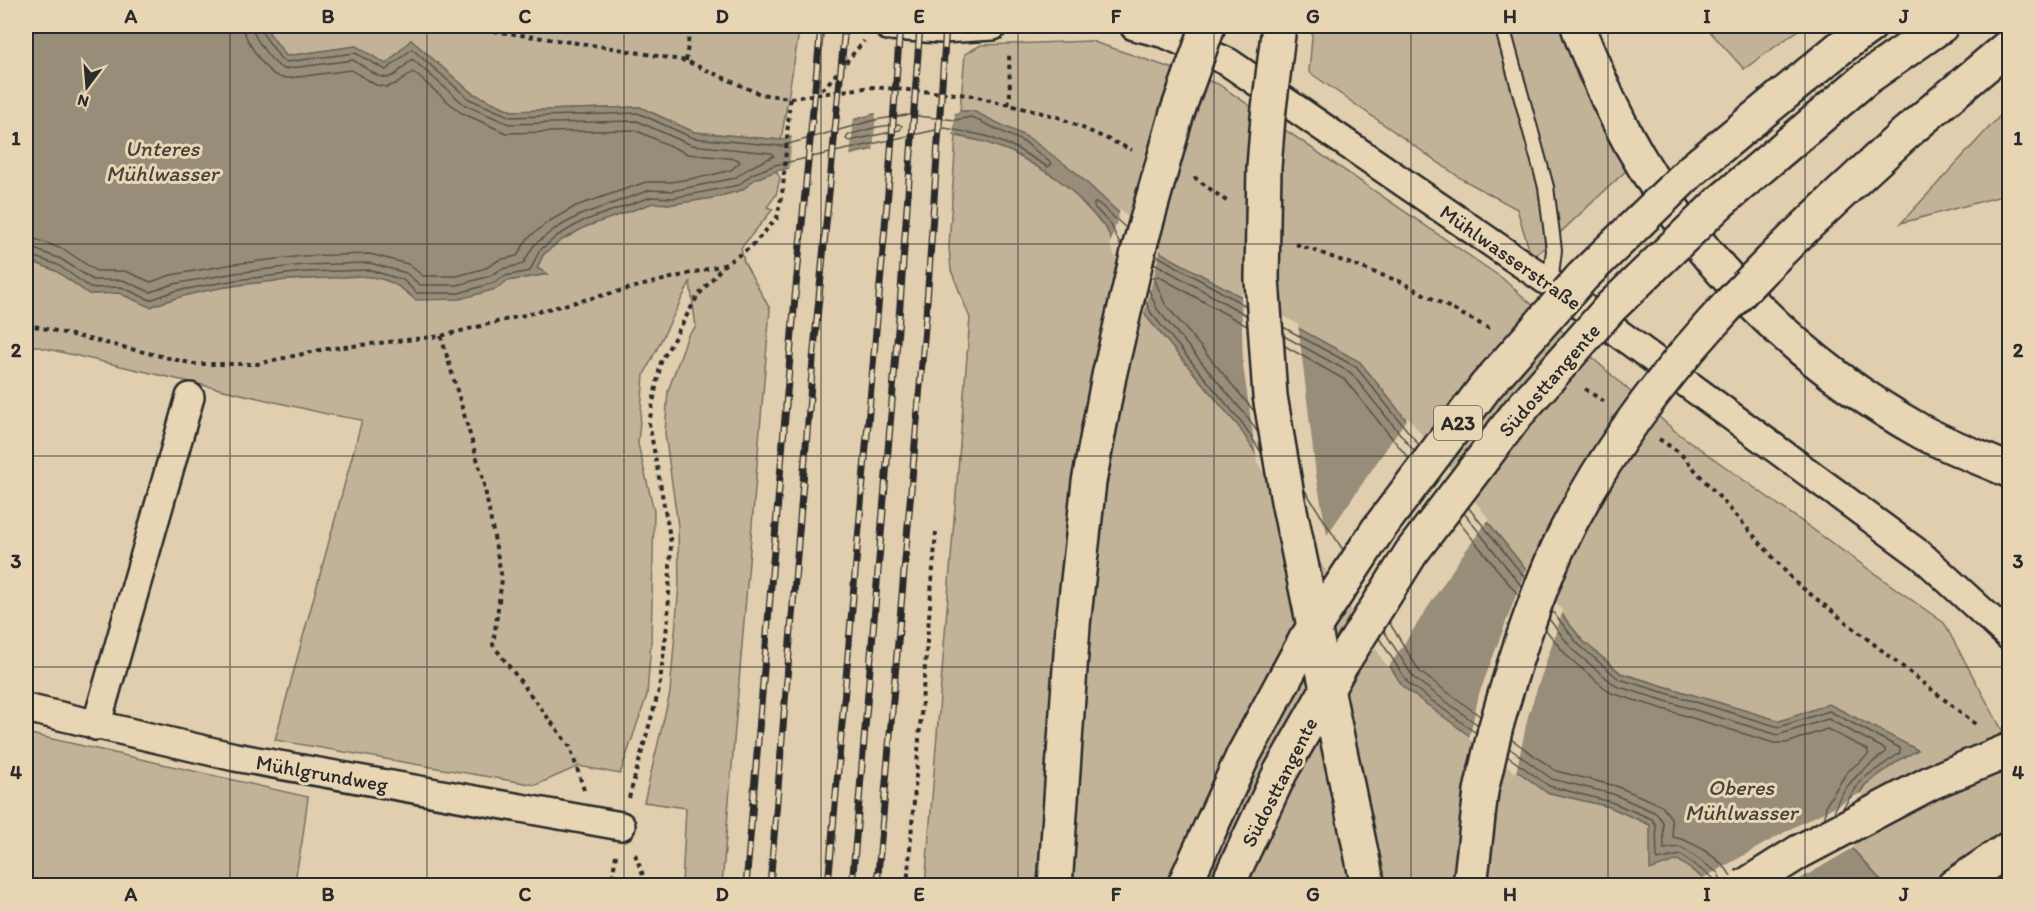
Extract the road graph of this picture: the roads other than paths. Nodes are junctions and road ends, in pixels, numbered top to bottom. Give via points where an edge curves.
1 (993, 26) edge
2 (1134, 26) edge
3 (1208, 26) edge
4 (1279, 26) edge
5 (1502, 26) edge
6 (1578, 26) edge
7 (1870, 26) edge
8 (1941, 26) edge
9 (878, 31) edge
10 (2010, 45) edge
11 (1550, 283) junction
12 (190, 397) dead end
13 (2010, 471) edge
14 (1980, 611) junction
15 (2010, 637) edge
16 (2010, 658) edge
17 (26, 708) edge
18 (96, 726) junction
19 (1998, 741) edge
20 (608, 824) road end
21 (2010, 848) edge
22 (1054, 885) edge
23 (1184, 885) edge
24 (1227, 885) edge
25 (1368, 885) edge
26 (1470, 885) edge
27 (1745, 885) edge
28 (1954, 885) edge

1 - 9 street
2 - 11 street, Mühlwasserstraße via 1165,34 1228,62
3 - 22 highway, bridge via 1177,113 1138,252 1089,482 1072,625
4 - 25 highway, bridge via 1264,189 1262,279 1270,396
5 - 11 lane via 1546,187 1554,250
6 - 13 highway via 1611,109 1658,187 1721,269 1770,320 1847,385 1923,433
7 - 23 highway, Südosttangente / A23, bridge via 1692,170 1582,278 1486,386 1377,531 1305,642 1243,756
8 - 24 highway, Südosttangente / A23, bridge via 1865,79 1720,202 1611,307 1517,414 1410,554 1341,665 1280,773
10 - 26 highway, bridge via 1906,133 1793,237 1721,311 1630,425 1558,549 1512,666 1481,791
11 - 14 street, Mühlwasserstraße via 1922,556
12 - 18 street
14 - 15 street, Mühlwasserstraße
14 - 16 street, Mühlwasserstraße
17 - 18 street, Mühlgrundweg
18 - 20 street, Mühlgrundweg via 235,758
19 - 27 highway, bridge
21 - 28 highway

